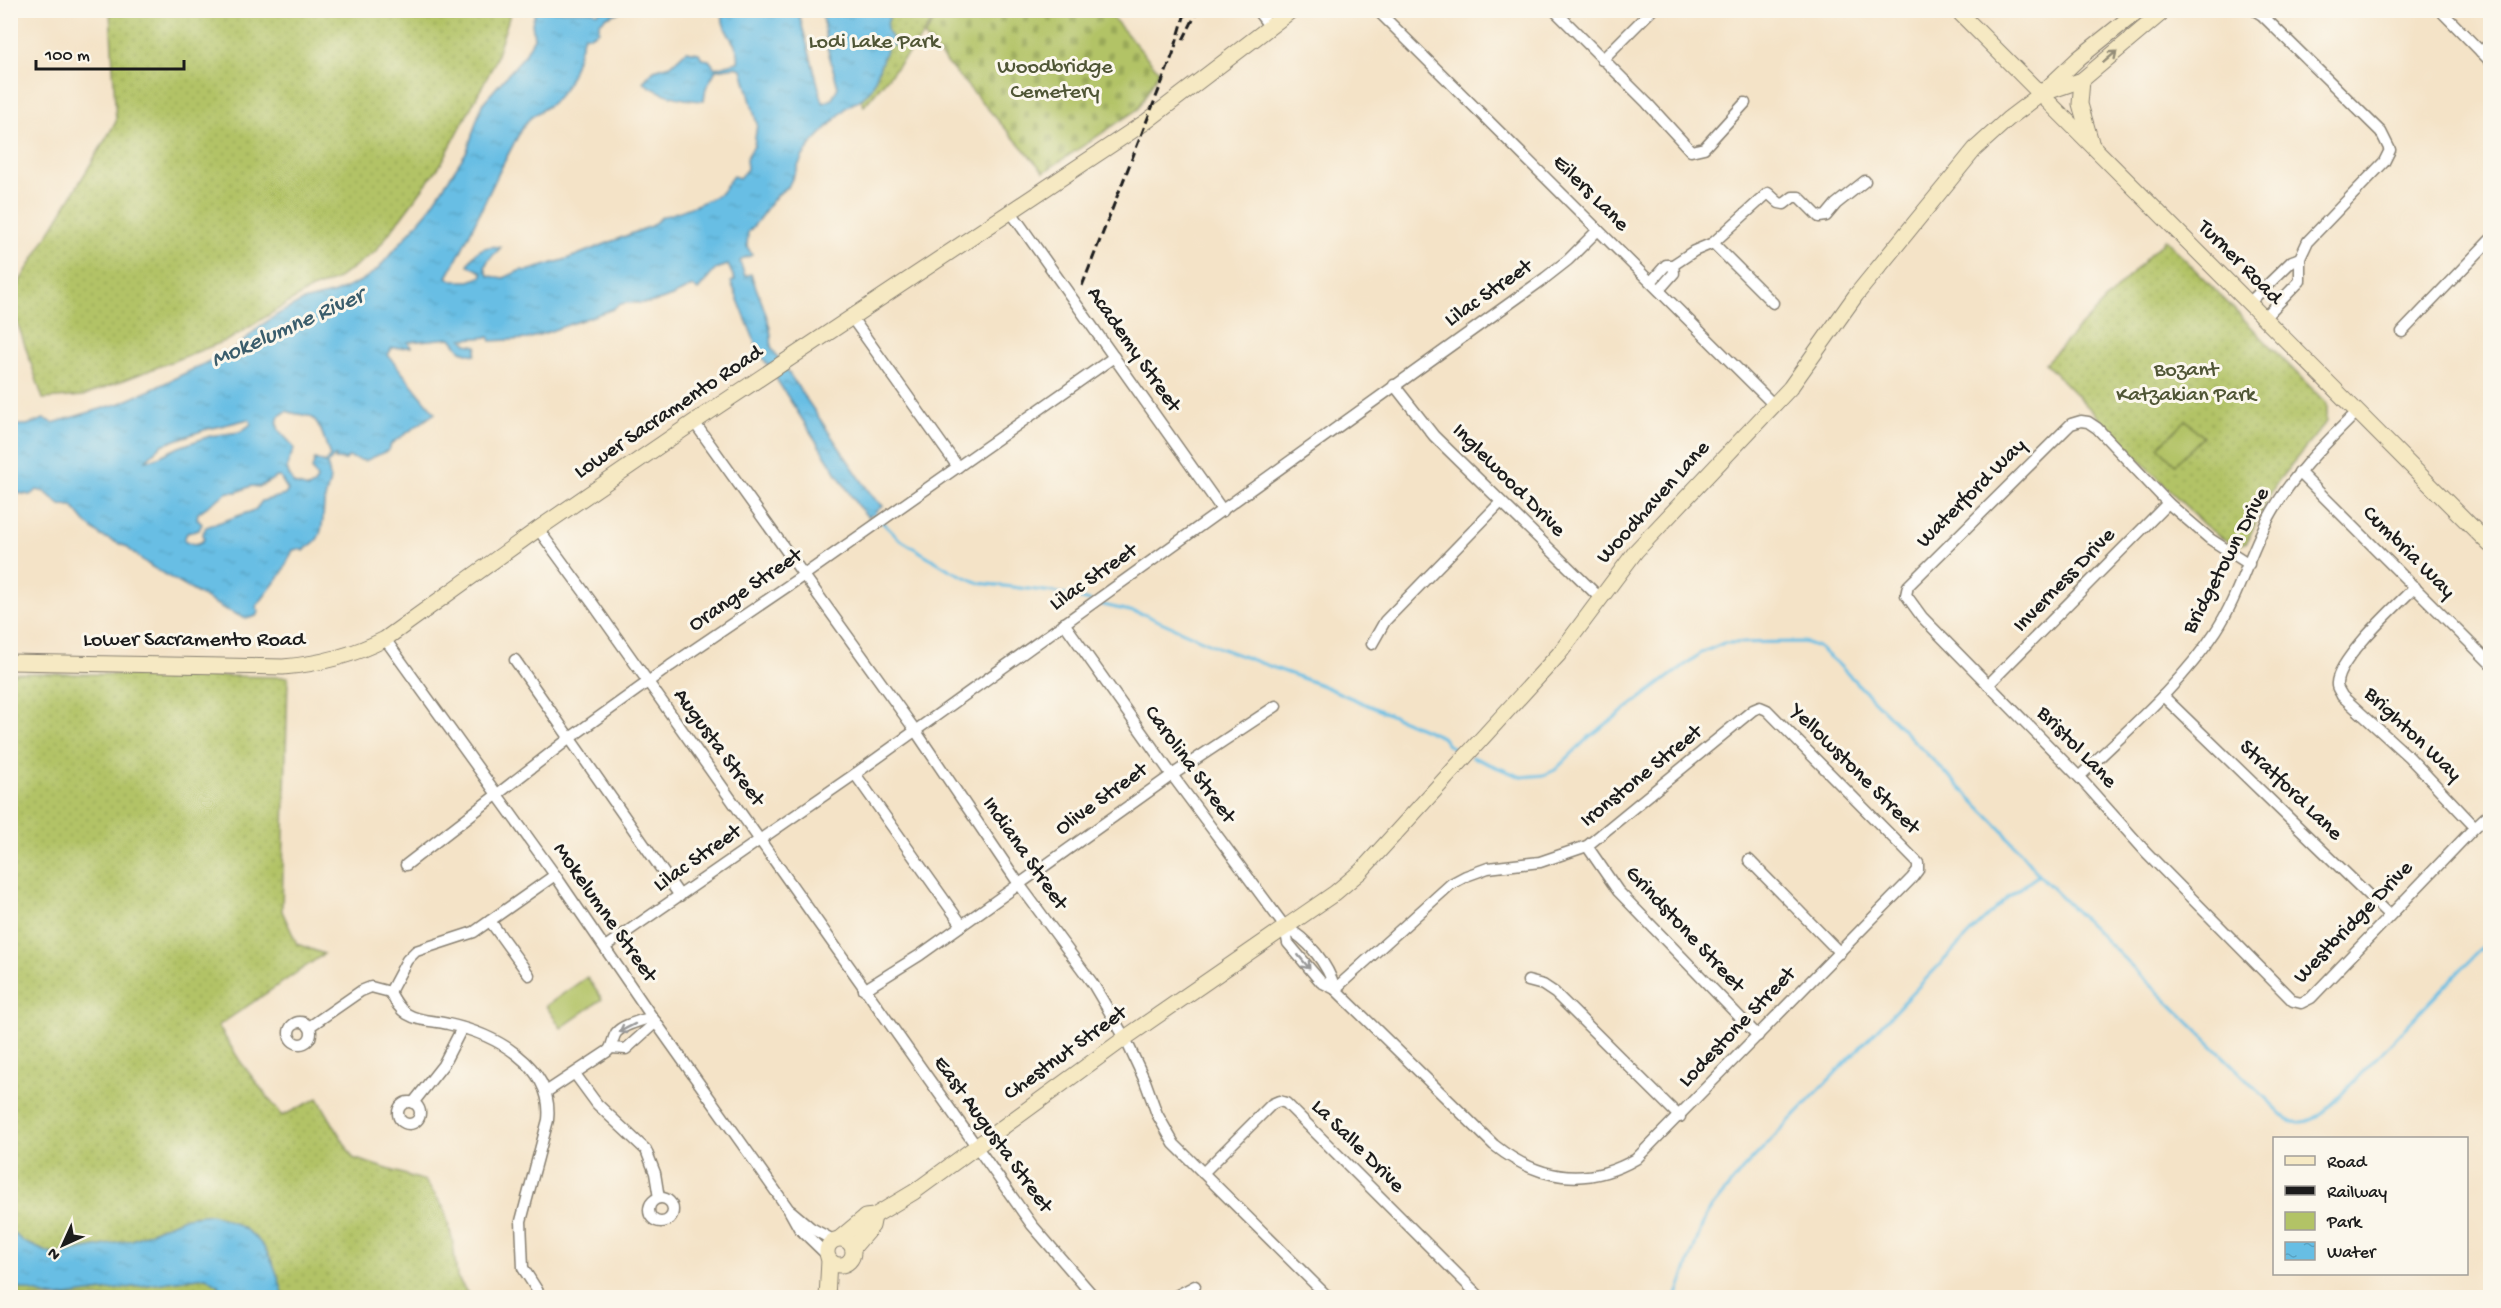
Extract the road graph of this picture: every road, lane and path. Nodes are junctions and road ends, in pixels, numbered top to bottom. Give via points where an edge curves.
1 (1257, 10) edge
2 (1292, 10) edge
3 (1377, 10) edge
4 (1554, 10) edge
5 (1652, 10) edge
6 (1957, 10) edge
7 (2139, 10) edge
8 (2165, 10) edge
9 (2254, 10) edge
10 (2440, 10) edge
11 (1270, 27) junction
12 (2490, 42) edge
13 (2481, 52) junction
14 (1602, 60) junction
15 (2490, 61) edge
16 (2082, 80) junction
17 (2042, 94) junction
18 (1745, 103) dead end
19 (2092, 145) junction
20 (1865, 181) dead end
21 (1011, 212) junction
22 (1598, 230) junction
23 (2490, 240) edge
24 (1713, 243) junction
25 (2300, 258) junction
26 (2279, 274) junction
27 (1655, 286) junction
28 (2293, 288) junction
29 (1773, 303) dead end
30 (2248, 304) junction
31 (852, 318) junction
32 (2263, 319) junction
33 (2402, 332) dead end
34 (1114, 357) junction
35 (1394, 385) junction
36 (1775, 406) junction
37 (2357, 411) junction
38 (694, 423) junction
39 (957, 467) junction
40 (2299, 472) junction
41 (1501, 502) junction
42 (2168, 503) junction
43 (1223, 511) junction
44 (538, 529) junction
45 (2490, 545) edge
46 (2249, 564) junction
47 (804, 576) junction
48 (2415, 587) junction
49 (1906, 596) joint
50 (1600, 598) junction
51 (1064, 623) junction
52 (385, 639) junction
53 (1372, 644) dead end
54 (515, 660) dead end
55 (10, 662) edge
56 (2490, 663) edge
57 (647, 683) junction
58 (1988, 685) junction
59 (2163, 696) junction
60 (1276, 706) dead end
61 (1757, 708) joint
62 (915, 730) junction
63 (570, 738) junction
64 (855, 774) junction
65 (1172, 775) junction
66 (2079, 777) junction
67 (496, 794) junction
68 (2490, 813) edge
69 (2475, 827) junction
70 (760, 840) junction
71 (1587, 846) junction
72 (1749, 860) dead end
73 (406, 865) dead end
74 (1918, 867) joint
75 (555, 875) junction
76 (1019, 884) junction
77 (680, 896) junction
78 (2389, 915) junction
79 (490, 921) junction
80 (962, 925) junction
81 (2218, 926) joint
82 (1285, 927) junction
83 (605, 947) junction
84 (1840, 953) junction
85 (529, 975) dead end
86 (1528, 981) dead end
87 (1335, 989) junction
88 (864, 990) junction
89 (390, 992) junction
90 (654, 1019) junction
91 (309, 1027) dead end
92 (462, 1028) junction
93 (1758, 1036) junction
94 (1125, 1038) junction
95 (611, 1048) junction
96 (575, 1074) junction
97 (546, 1092) junction
98 (413, 1103) dead end
99 (1680, 1117) junction
100 (976, 1147) junction
101 (1203, 1173) junction
102 (1563, 1176) joint
103 (659, 1198) dead end
104 (789, 1210) junction
105 (874, 1216) junction
106 (836, 1239) junction
107 (853, 1248) junction
108 (828, 1258) junction
109 (846, 1264) junction
110 (1195, 1286) dead end
111 (827, 1297) edge
112 (542, 1298) edge
113 (1095, 1298) edge
114 (1172, 1298) edge
115 (1329, 1298) edge
116 (1481, 1298) edge

1 - 11 street
2 - 11 main road, Lower Sacramento Road
3 - 22 street, Eilers Lane
4 - 14 street
5 - 14 street
6 - 17 main road, Turner Road
7 - 17 main road
16 -> 8 main road
9 - 25 street via 2381,132 2390,150 2384,162 2308,241
10 - 13 street
11 - 21 main road, Lower Sacramento Road via 1147,121
12 - 13 street
13 - 15 street
14 - 18 street via 1687,149 1704,148
16 - 17 main road
16 - 19 main road via 2080,104
17 - 19 main road, Turner Road
17 - 36 main road, Woodhaven Lane via 1996,128 1965,161 1864,286
19 - 30 main road, Turner Road
20 - 24 street via 1826,216 1819,217 1799,197 1784,204 1768,193
21 - 31 main road, Lower Sacramento Road
21 - 34 street, Academy Street
22 - 27 street, Eilers Lane
22 - 35 street, Lilac Street via 1545,278
23 - 33 street
24 - 27 street via 1673,265 1674,273
24 - 29 street
25 - 26 street
25 - 28 street via 2300,281
26 - 28 street
26 - 30 street
27 - 36 street, Eilers Lane
28 - 32 street
30 - 32 main road, Turner Road
31 - 38 main road, Lower Sacramento Road
31 - 39 street
32 - 37 main road, Turner Road
34 - 39 street, Orange Street
34 - 43 street, Academy Street
35 - 41 street, Inglewood Drive via 1434,435
35 - 43 street, Lilac Street
36 - 50 main road, Woodhaven Lane via 1636,551
37 - 40 street, Bridgetown Drive
37 - 45 main road, Turner Road
38 - 44 main road, Lower Sacramento Road
38 - 47 street, Indiana Street
39 - 47 street, Orange Street
40 - 46 street, Bridgetown Drive via 2271,514
40 - 48 street, Cumbria Way
41 - 50 street, Inglewood Drive
41 - 53 street via 1385,621
42 - 46 street via 2210,539
42 - 49 street, Waterford Way via 2097,428 2081,421 2071,424 1908,586
42 - 58 street, Inverness Drive
43 - 51 street, Lilac Street
44 - 52 main road, Lower Sacramento Road
44 - 57 street, Augusta Street
46 - 59 street, Bridgetown Drive via 2218,628
47 - 57 street, Orange Street
47 - 62 street, Indiana Street
48 - 56 street, Cumbria Way
48 - 69 street, Brighton Way via 2354,650 2337,687
49 - 58 street, Bristol Lane
50 - 82 main road, Woodhaven Lane via 1559,654 1361,871
51 - 62 street, Lilac Street
51 - 65 street, Carolina Street
52 - 55 main road, Lower Sacramento Road via 354,654 284,668
52 - 67 street, Mokelumne Street
54 - 63 street
57 - 63 street, Orange Street
57 - 70 street, Augusta Street
58 - 66 street, Bristol Lane
59 - 66 street, Bridgetown Drive
59 - 78 street, Stratford Lane
60 - 65 street, Olive Street
61 - 71 street, Ironstone Street
61 - 74 street, Yellowstone Street via 1767,710 1912,855
62 - 64 street, Lilac Street
62 - 76 street, Indiana Street
63 - 67 street, Orange Street
63 - 77 street
64 - 70 street, Lilac Street
64 - 80 street
65 - 76 street, Olive Street
65 - 82 street, Carolina Street
66 - 81 street, Bristol Lane
67 - 73 street, Orange Street
67 - 75 street, Mokelumne Street
68 - 69 street, Westbridge Drive
69 - 78 street, Westbridge Drive
70 - 77 street, Lilac Street
70 - 88 street, Augusta Street
71 - 87 street, Ironstone Street via 1540,862 1488,868 1458,880
71 - 93 street, Grindstone Street via 1618,891
72 - 84 street
74 - 84 street, Lodestone Street
75 - 79 street
75 - 83 street, Mokelumne Street
76 - 80 street, Olive Street
76 - 94 street, Indiana Street via 1093,984
77 - 83 street, Lilac Street
78 - 81 street, Westbridge Drive via 2311,998 2301,1003 2277,987
79 - 85 street
79 - 89 street via 458,939 416,951
80 - 88 street, Olive Street
82 - 87 street, Carolina Street via 1299,934 1330,972
82 - 94 main road, Chestnut Street
83 - 90 street, Mokelumne Street
84 - 93 street, Lodestone Street
86 - 99 street via 1555,993
87 - 102 street, Carolina Street via 1494,1145 1529,1168
88 - 100 street, East Augusta Street
89 - 91 street via 372,987 361,991
89 - 92 street via 401,1010 412,1016
90 - 95 street via 637,1041 626,1048
90 -> 95 street via 627,1026 616,1034
90 - 104 street, Mokelumne Street
92 - 97 street via 522,1059 537,1074
92 - 98 street via 443,1065
93 - 99 street, Lodestone Street
94 - 100 main road, Chestnut Street
94 - 101 street, Indiana Street via 1174,1144
95 - 96 street
96 - 97 street
96 - 103 street via 597,1104 646,1150 656,1173
97 - 112 street via 547,1127 521,1221 523,1268
99 - 102 street, Lodestone Street via 1624,1167 1604,1173
100 - 105 main road, Chestnut Street
100 - 113 street, East Augusta Street via 1032,1226
101 - 115 street, Indiana Street
101 - 116 street, La Salle Drive via 1272,1104 1286,1103
104 - 106 street, Mokelumne Street via 811,1228
104 - 108 street, Mokelumne Street via 799,1228
105 - 106 main road, Chestnut Street via 865,1217
105 - 107 main road, Chestnut Street via 872,1226
106 - 107 main road via 847,1240
106 - 108 main road via 827,1247
107 - 109 main road via 852,1258
108 - 109 main road via 837,1265
108 - 111 main road
109 - 111 main road
110 - 114 street

